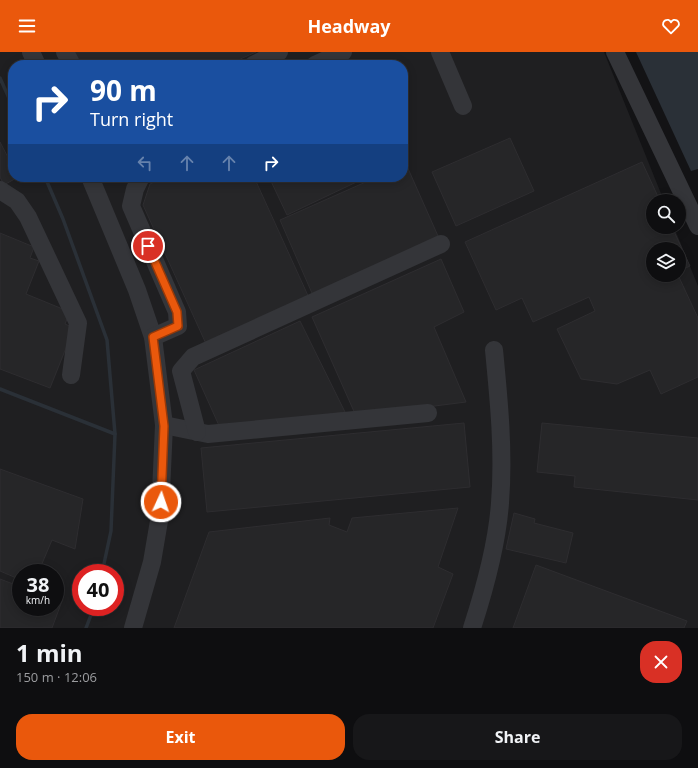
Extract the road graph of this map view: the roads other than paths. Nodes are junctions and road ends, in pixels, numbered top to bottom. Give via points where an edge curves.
1 (279, 52) edge
2 (344, 52) edge
3 (440, 52) edge
4 (615, 52) edge
5 (263, 60) edge
6 (326, 60) edge
7 (463, 106) dead end
8 (92, 182) edge
9 (138, 182) edge
10 (1, 191) edge
11 (698, 226) edge
12 (441, 244) dead end
13 (153, 337) junction
14 (494, 350) dead end
15 (71, 375) dead end
16 (428, 413) dead end
17 (164, 426) junction
18 (197, 432) junction
19 (133, 628) edge
20 (472, 628) edge

1 - 5 street
2 - 6 street
3 - 7 street
4 - 11 street
8 - 13 street via 137,290
9 - 13 street via 131,206 177,312 178,326
10 - 15 street via 17,201 28,217 78,323
12 - 18 street via 193,357 181,371
13 - 17 street
14 - 20 street via 501,418 500,503 493,552
16 - 18 street via 208,434
17 - 18 street
17 - 19 street via 160,515 152,562

